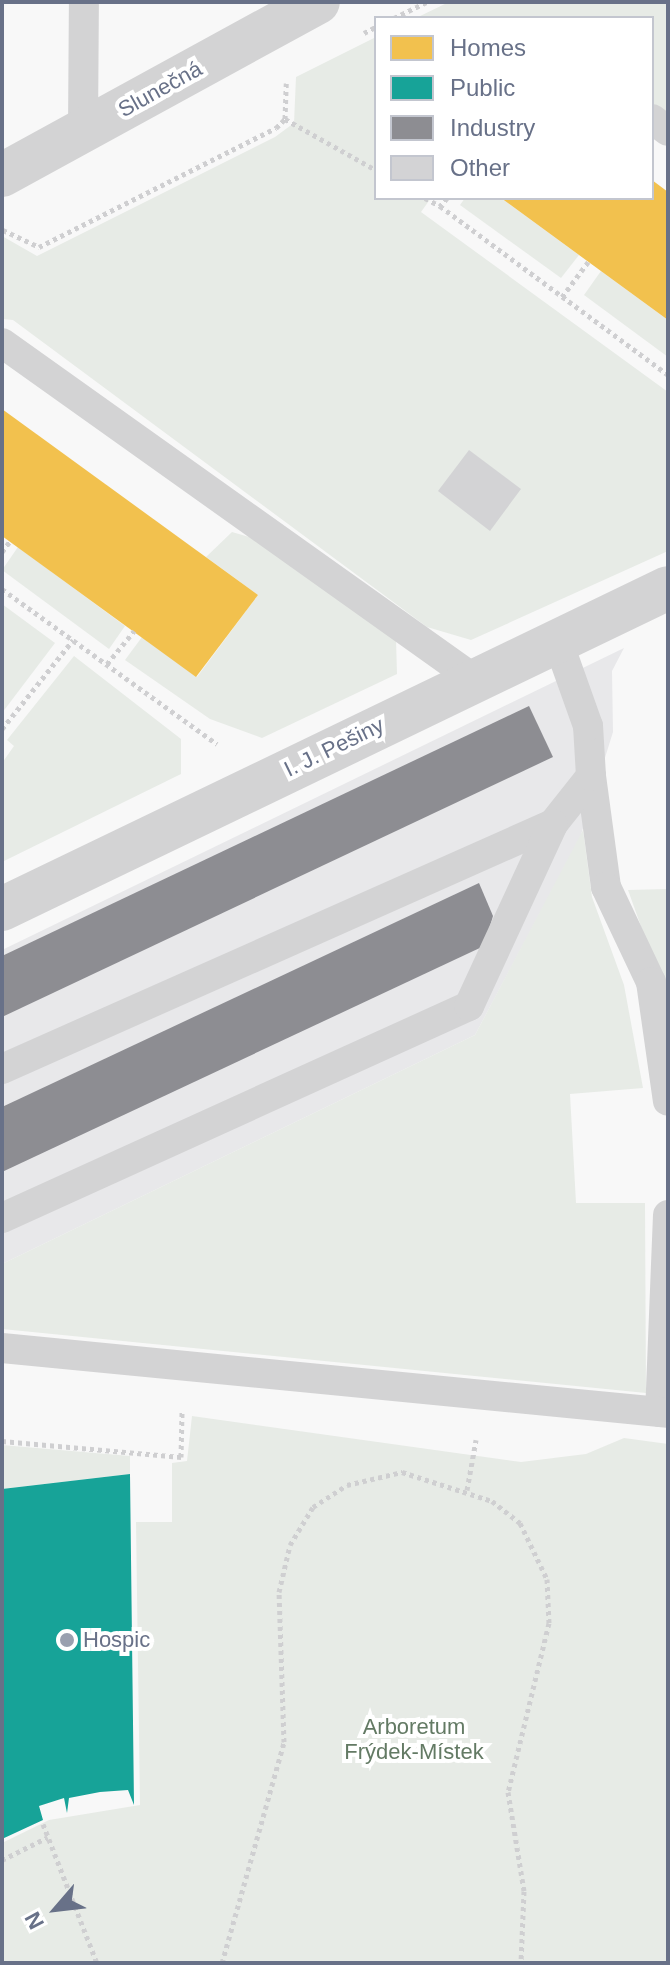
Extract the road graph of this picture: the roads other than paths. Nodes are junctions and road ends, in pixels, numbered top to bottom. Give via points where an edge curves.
1 (84, 2) edge
2 (318, 2) edge
3 (83, 131) junction
4 (2, 175) edge
5 (2, 343) edge
6 (668, 588) edge
7 (557, 639) junction
8 (474, 679) junction
9 (591, 776) junction
10 (553, 824) junction
11 (2, 909) edge
12 (2, 1069) edge
13 (668, 1101) edge
14 (668, 1215) edge
15 (2, 1218) edge
16 (2, 1348) edge
17 (664, 1413) edge

1 - 3 lane
2 - 3 street, Slunečná
3 - 4 street, Slunečná
5 - 8 lane
6 - 7 street, I. J. Pešiny
7 - 8 street, I. J. Pešiny
7 - 9 lane via 588,726
8 - 11 street, I. J. Pešiny
9 - 10 lane
9 - 13 lane via 606,887 651,982
10 - 12 lane
10 - 15 lane via 469,1006
14 - 17 lane
16 - 17 lane

